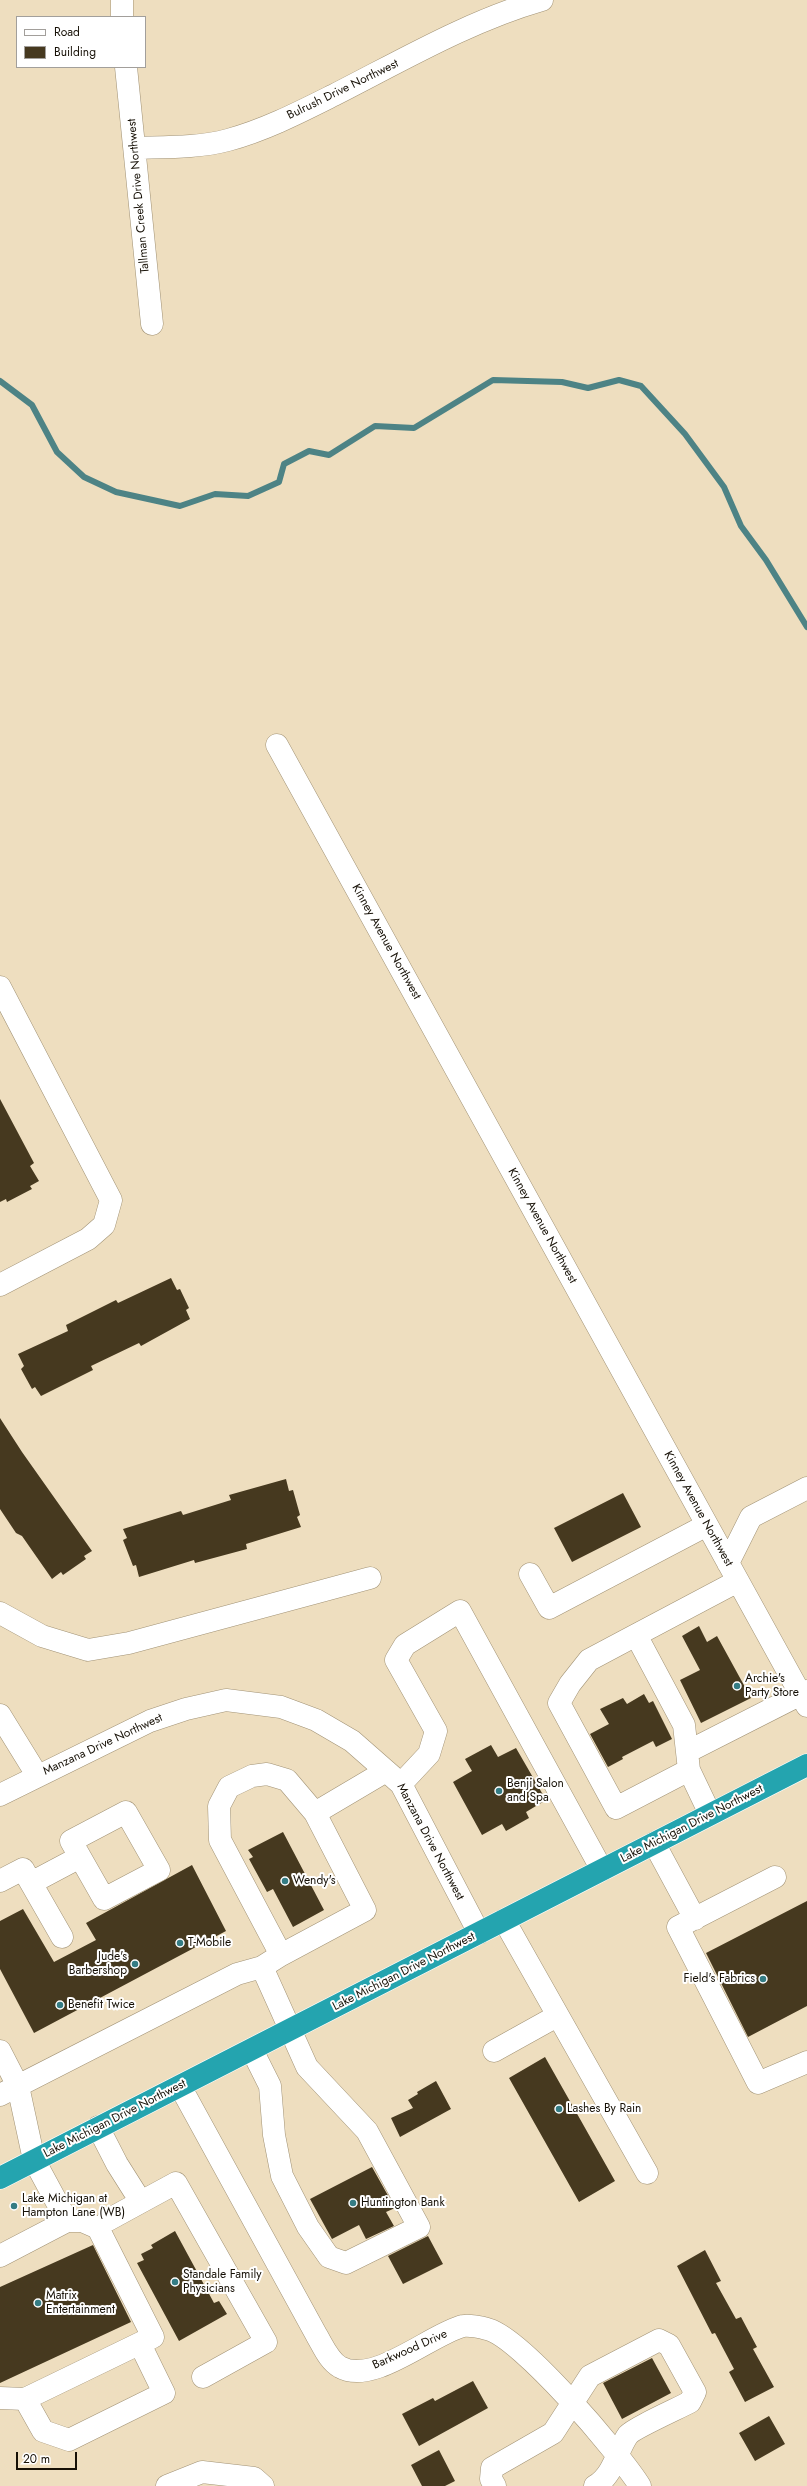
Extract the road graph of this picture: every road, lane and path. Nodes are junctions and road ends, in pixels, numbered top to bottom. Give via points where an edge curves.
1 (122, 0) edge
2 (542, 0) edge
3 (122, 16) edge
4 (126, 68) edge
5 (135, 148) junction
6 (152, 324) dead end
7 (277, 745) dead end
8 (0, 987) edge
9 (0, 1285) edge
10 (807, 1488) edge
11 (707, 1525) junction
12 (733, 1572) junction
13 (530, 1574) dead end
14 (370, 1578) dead end
15 (0, 1612) edge
16 (636, 1635) junction
17 (805, 1697) edge
18 (0, 1715) edge
19 (688, 1761) junction
20 (807, 1765) edge
21 (37, 1775) junction
22 (394, 1778) junction
23 (0, 1795) edge
24 (315, 1812) junction
25 (710, 1814) junction
26 (654, 1843) junction
27 (80, 1857) dead end
28 (602, 1870) junction
29 (775, 1877) dead end
30 (0, 1882) edge
31 (32, 1884) junction
32 (695, 1919) junction
33 (504, 1920) junction
34 (479, 1933) junction
35 (62, 1937) dead end
36 (281, 1955) junction
37 (262, 1967) junction
38 (557, 2016) junction
39 (290, 2030) junction
40 (252, 2050) junction
41 (0, 2051) edge
42 (494, 2051) dead end
43 (807, 2062) edge
44 (180, 2086) junction
45 (9, 2090) edge
46 (98, 2127) junction
47 (34, 2160) junction
48 (647, 2173) dead end
49 (0, 2178) edge
50 (141, 2202) junction
51 (108, 2220) dead end
52 (67, 2221) junction
53 (0, 2256) edge
54 (140, 2344) junction
55 (203, 2377) dead end
56 (0, 2398) edge
57 (25, 2399) junction
58 (573, 2403) junction
59 (619, 2457) junction
60 (167, 2486) edge
61 (263, 2486) edge
62 (495, 2486) edge
63 (595, 2486) edge
64 (640, 2486) edge

1 - 3 street
2 - 5 street, Bulrush Drive Northwest via 512,8 290,117 228,140 180,147
4 - 5 street, Tallman Creek Drive Northwest
5 - 6 street, Tallman Creek Drive Northwest
7 - 11 street, Kinney Avenue Northwest
8 - 9 street via 111,1200 104,1225 88,1239
10 - 12 street via 751,1517
11 - 12 street, Kinney Avenue Northwest
11 - 13 street via 549,1608
12 - 16 street
12 - 17 street, Kinney Avenue Northwest
14 - 15 street via 129,1643 88,1650 42,1636
16 - 19 street via 684,1725
16 - 19 street via 589,1660 570,1684 560,1703 616,1808
17 - 19 street
18 - 21 street
19 - 25 street
20 - 25 highway, Lake Michigan Drive Northwest
21 - 22 street, Manzana Drive Northwest via 150,1721 226,1700 281,1707 316,1720 352,1741
21 - 23 street, Manzana Drive Northwest
22 - 24 street
22 - 28 street via 429,1754 436,1731 396,1660 405,1645 460,1611
22 - 34 street, Manzana Drive Northwest
24 - 36 street via 365,1910
24 - 36 street via 287,1780 267,1774 252,1776 229,1787 219,1806 220,1840
25 - 26 highway, Lake Michigan Drive Northwest
26 - 28 highway, Lake Michigan Drive Northwest
26 - 32 street
27 - 31 street
28 - 33 highway, Lake Michigan Drive Northwest
29 - 32 street
30 - 31 street via 22,1869
31 - 35 street
32 - 43 street via 678,1927 758,2083
33 - 34 highway, Lake Michigan Drive Northwest
33 - 38 street
34 - 39 highway, Lake Michigan Drive Northwest
36 - 37 street
37 - 39 street
37 - 45 street via 236,1974
38 - 42 street
38 - 48 street
39 - 40 highway, Lake Michigan Drive Northwest
39 - 40 street via 307,2067 367,2131 419,2227 346,2263 329,2257 308,2227 282,2176 274,2135 270,2086
40 - 44 highway, Lake Michigan Drive Northwest
41 - 45 street
44 - 46 highway, Lake Michigan Drive Northwest
44 - 58 street, Barkwood Drive via 317,2336 330,2357 340,2367 359,2371 378,2366 464,2326 488,2329 507,2339
45 - 47 street
46 - 47 highway, Lake Michigan Drive Northwest
46 - 50 street
47 - 49 highway, Lake Michigan Drive Northwest
47 - 52 street
50 - 51 street
50 - 55 street via 176,2183 266,2342
52 - 53 street
52 - 54 street via 82,2221 98,2228 153,2337
54 - 57 street
54 - 57 street via 164,2393 69,2440 43,2431
56 - 57 street
58 - 59 street, Barkwood Drive
58 - 59 street via 590,2376 659,2340 669,2345 695,2392 690,2402 628,2434
58 - 62 street via 553,2433 492,2468
59 - 63 street via 601,2483
59 - 64 street, Barkwood Drive
60 - 61 street via 202,2472 254,2478

